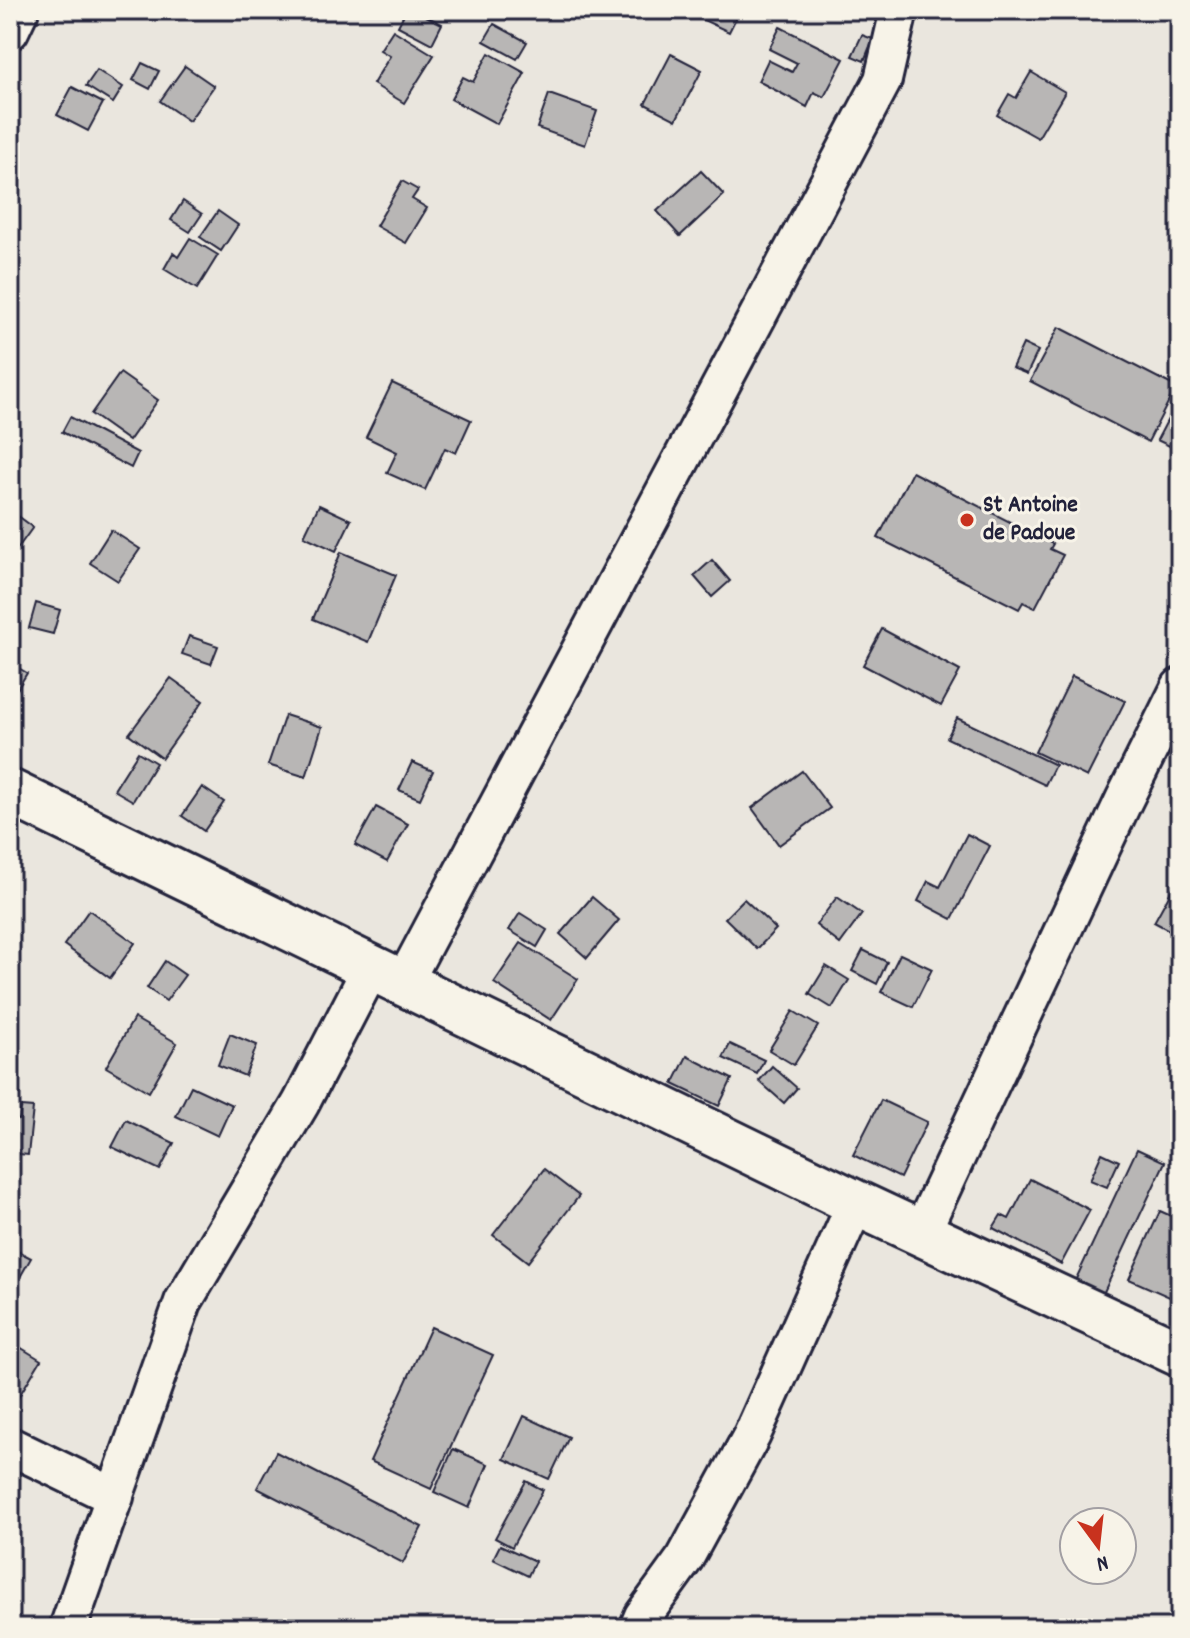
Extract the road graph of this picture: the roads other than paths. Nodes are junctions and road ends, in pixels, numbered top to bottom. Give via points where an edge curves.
1 (20, 10) edge
2 (899, 10) edge
3 (10, 31) edge
4 (1180, 687) edge
5 (10, 792) edge
6 (388, 975) junction
7 (856, 1203) junction
8 (921, 1233) junction
9 (1180, 1354) edge
10 (10, 1446) edge
11 (115, 1497) junction
12 (68, 1628) edge
13 (638, 1628) edge

1 - 3 street
2 - 6 street via 883,80
4 - 8 street
5 - 6 main road
6 - 7 main road
6 - 11 street via 301,1103 183,1302
7 - 8 main road
7 - 13 street via 752,1435 685,1558
8 - 9 main road
10 - 11 street
11 - 12 street

